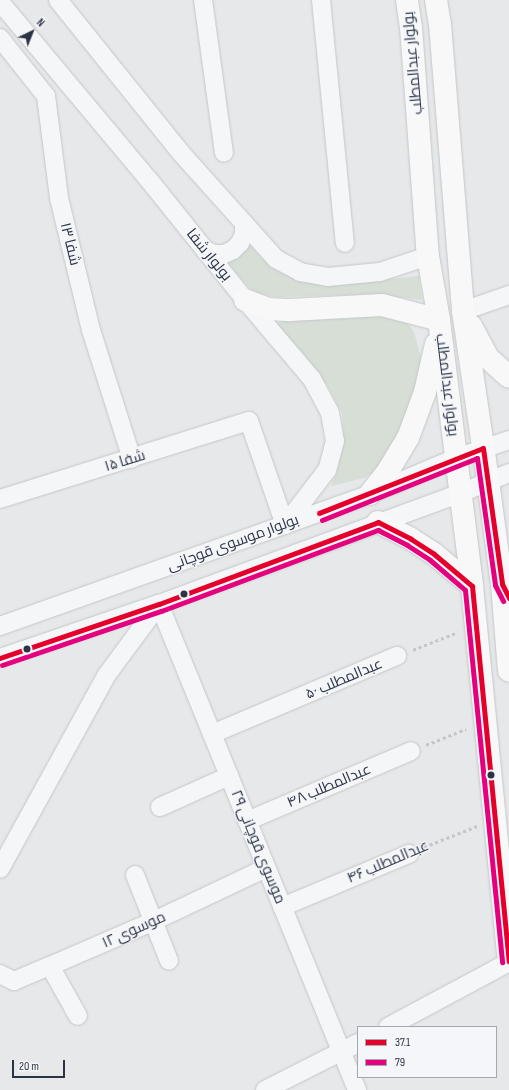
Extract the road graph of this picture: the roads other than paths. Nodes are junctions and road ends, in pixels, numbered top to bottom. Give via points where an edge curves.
1 (58, 0) edge
2 (203, 0) edge
3 (321, 0) edge
4 (407, 0) edge
5 (436, 0) edge
6 (0, 2) edge
7 (0, 38) edge
8 (224, 153) dead end
9 (244, 224) junction
10 (345, 243) dead end
11 (205, 250) junction
12 (428, 256) junction
13 (509, 295) edge
14 (245, 300) junction
15 (463, 312) junction
16 (439, 325) junction
17 (509, 377) edge
18 (509, 440) edge
19 (483, 448) junction
20 (456, 458) junction
21 (132, 459) junction
22 (509, 473) edge
23 (488, 480) junction
24 (461, 493) junction
25 (370, 494) junction
26 (0, 499) edge
27 (378, 522) junction
28 (285, 525) junction
29 (507, 584) edge
30 (472, 586) junction
31 (159, 604) junction
32 (0, 626) edge
33 (397, 656) road end
34 (0, 658) edge
35 (509, 671) edge
36 (212, 734) junction
37 (411, 751) road end
38 (229, 776) junction
39 (160, 807) dead end
40 (247, 821) junction
41 (409, 854) road end
42 (266, 868) junction
43 (0, 869) edge
44 (134, 875) dead end
45 (282, 907) junction
46 (154, 922) junction
47 (168, 961) dead end
48 (509, 962) edge
49 (50, 966) junction
50 (0, 974) edge
51 (78, 1016) dead end
52 (390, 1026) edge
53 (357, 1044) edge
54 (341, 1052) junction
55 (265, 1090) edge
56 (357, 1090) edge

1 - 9 street via 181,153
2 - 8 street
3 - 10 street
4 - 12 main road, بولوار عبدالمطلب
5 - 15 main road, بولوار عبدالمطلب
6 - 11 street, بولوار شفا
7 - 21 street, شفا ۱۳ via 46,96 59,198 91,330
9 - 11 street via 244,234 233,250 224,254 214,254
9 - 12 street via 276,259 300,272 328,278 380,272
11 - 14 street, بولوار شفا
12 - 16 main road, بولوار عبدالمطلب
13 - 15 street
14 - 16 main road via 268,309 290,310 382,305
14 - 28 street, بولوار شفا via 312,379 330,413 334,441 327,470
15 - 17 main road via 488,358
15 - 19 main road, بولوار عبدالمطلب
16 - 20 main road, بولوار عبدالمطلب
16 - 25 main road via 425,392 408,438
18 - 19 street, بولوار موسوی قوچانی
19 - 20 street, بولوار موسوی قوچانی
19 - 23 main road, بولوار عبدالمطلب
20 - 24 main road, بولوار عبدالمطلب
20 - 25 street, بولوار موسوی قوچانی
21 - 26 street, شفا ۱۵
21 - 28 street, شفا ۱۵ via 249,421
22 - 23 street, بولوار موسوی قوچانی
23 - 24 street, بولوار موسوی قوچانی
23 - 29 main road, بولوار عبدالمطلب
24 - 27 street, بولوار موسوی قوچانی
24 - 30 main road, بولوار عبدالمطلب
25 - 28 street, بولوار موسوی قوچانی
27 - 30 main road via 434,554
27 - 31 street, بولوار موسوی قوچانی
28 - 32 street, بولوار موسوی قوچانی
29 - 35 main road, بولوار عبدالمطلب
30 - 48 main road, بولوار عبدالمطلب
31 - 34 street, بولوار موسوی قوچانی
31 - 36 street, موسوی قوچانی ۲۹
31 - 43 street via 106,676
33 - 36 street, عبدالمطلب ۵۰
36 - 38 street, موسوی قوچانی ۲۹
37 - 40 street, عبدالمطلب ۴۸
38 - 39 street
38 - 40 street, موسوی قوچانی ۲۹
40 - 42 street, موسوی قوچانی ۲۹
41 - 45 street, عبدالمطلب ۴۶
42 - 45 street, موسوی قوچانی ۲۹
42 - 46 street, موسوی ۱۲
44 - 46 street
45 - 54 street, موسوی قوچانی ۲۹
46 - 47 street
46 - 49 street, موسوی ۱۲
48 - 52 street
49 - 50 street, موسوی ۱۲ via 14,981
49 - 51 street
53 - 54 street
54 - 55 street
54 - 56 street, موسوی قوچانی ۲۹

